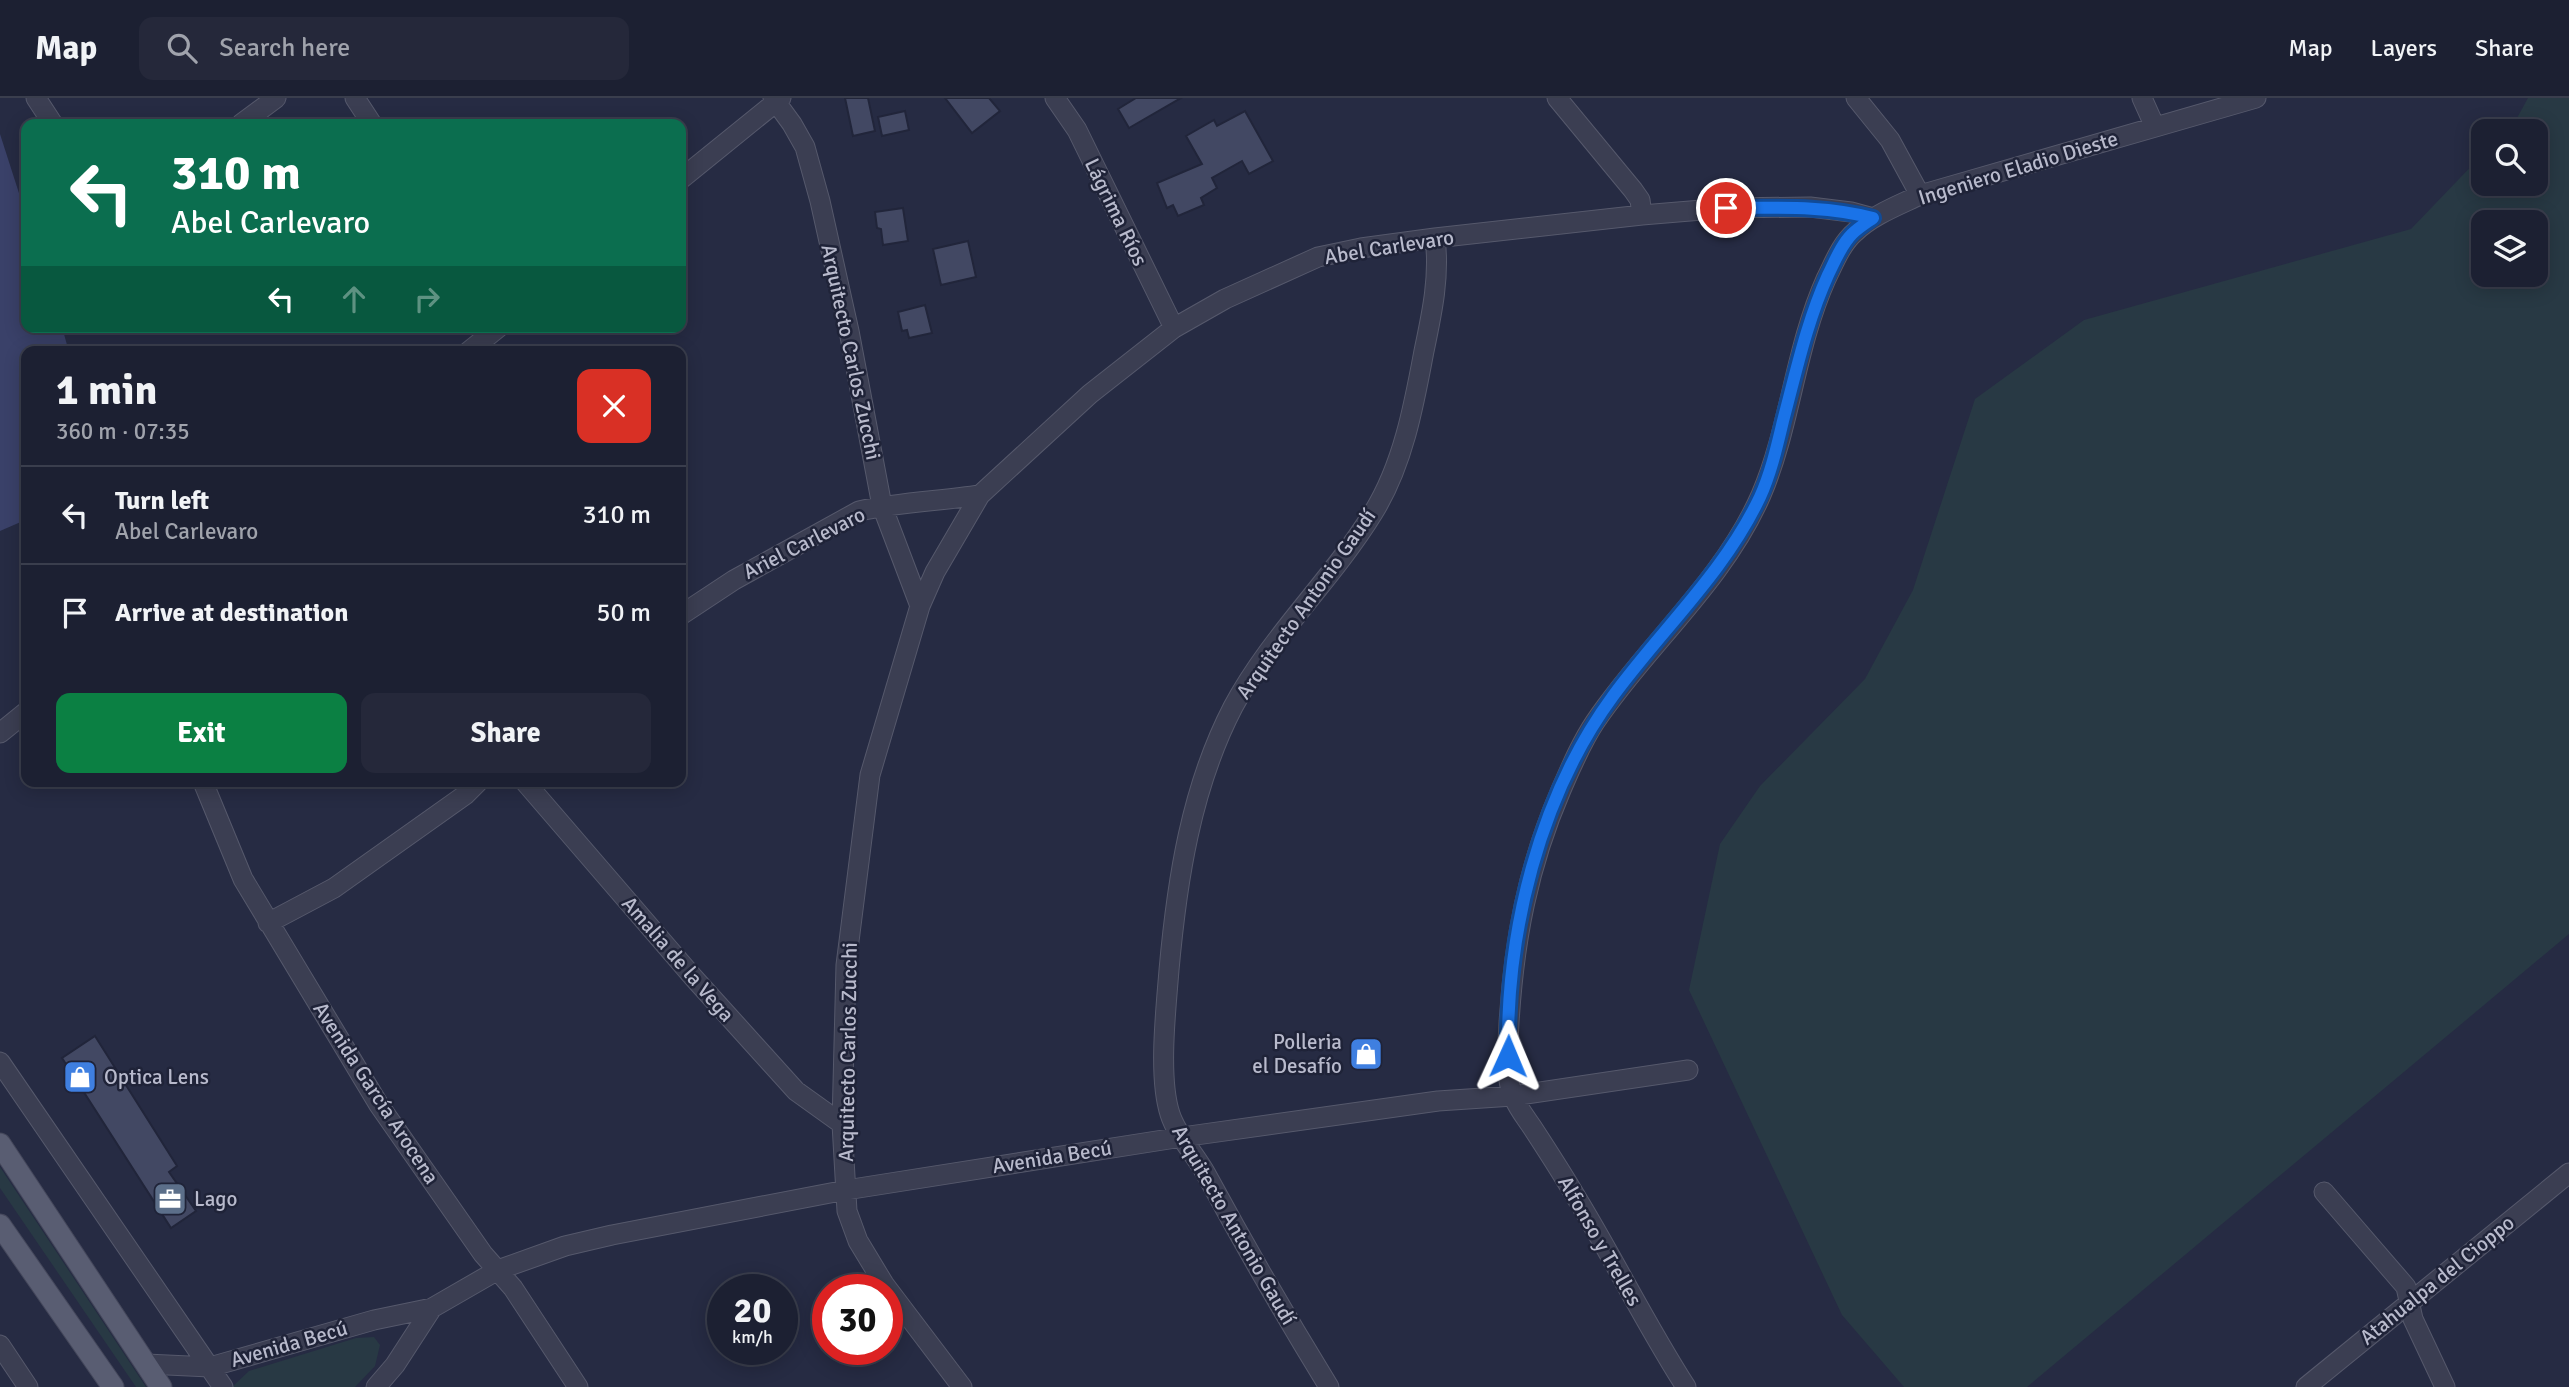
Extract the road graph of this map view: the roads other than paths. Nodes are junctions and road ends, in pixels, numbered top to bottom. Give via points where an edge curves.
1 (36, 98) edge
2 (276, 98) edge
3 (355, 98) edge
4 (1055, 98) edge
5 (1557, 98) edge
6 (1856, 98) edge
7 (2142, 98) edge
8 (2256, 98) edge
9 (776, 99) edge
10 (50, 119) edge
11 (248, 119) edge
12 (369, 119) edge
13 (2155, 127) junction
14 (686, 175) edge
15 (1920, 195) junction
16 (1642, 215) junction
17 (1873, 218) junction
18 (1435, 238) junction
19 (1174, 328) junction
20 (492, 333) edge
21 (475, 346) edge
22 (980, 495) junction
23 (882, 506) junction
24 (920, 606) junction
25 (686, 612) edge
26 (21, 716) edge
27 (0, 733) edge
28 (204, 787) edge
29 (472, 787) edge
30 (529, 787) edge
31 (268, 923) junction
32 (0, 1062) edge
33 (1688, 1070) dead end
34 (1513, 1096) junction
35 (842, 1124) junction
36 (1182, 1137) junction
37 (0, 1144) edge
38 (2569, 1173) edge
39 (846, 1190) junction
40 (2324, 1192) dead end
41 (0, 1225) edge
42 (498, 1270) junction
43 (2409, 1302) junction
44 (432, 1308) junction
45 (0, 1345) edge
46 (146, 1364) junction
47 (210, 1367) junction
48 (105, 1382) edge
49 (28, 1387) edge
50 (161, 1387) edge
51 (223, 1387) edge
52 (376, 1387) edge
53 (578, 1387) edge
54 (962, 1387) edge
55 (1329, 1387) edge
56 (1686, 1387) edge
57 (2306, 1387) edge
58 (2445, 1387) edge

1 - 10 street
2 - 11 street
3 - 12 street
4 - 19 street, Lágrima Ríos via 1077,130
5 - 16 street via 1633,190
6 - 15 street via 1890,140
7 - 13 street
8 - 13 street, Ingeniero Eladio Dieste
9 - 14 street
9 - 23 street, Arquitecto Carlos Zucchi via 805,147 820,201
13 - 15 street, Ingeniero Eladio Dieste
15 - 17 street, Ingeniero Eladio Dieste
16 - 17 street, Abel Carlevaro via 1810,206
16 - 18 street, Abel Carlevaro
17 - 34 street, Ingeniero Eladio Dieste via 1852,234 1822,288 1773,460 1745,527 1718,569 1589,731 1548,820 1518,925 1508,1041
18 - 19 street, Abel Carlevaro via 1318,257
18 - 36 street, Arquitecto Antonio Gaudí via 1434,297 1415,401 1397,462 1368,521 1286,628 1234,706 1191,820 1173,921 1165,1047 1166,1100
19 - 22 street, Abel Carlevaro via 1090,394
20 - 21 street
22 - 23 street, Ariel Carlevaro
22 - 24 street, Arquitecto Carlos Zucchi via 934,572
23 - 24 street, Arquitecto Carlos Zucchi
23 - 25 street, Ariel Carlevaro via 859,511
24 - 35 street, Arquitecto Carlos Zucchi via 870,775 846,965
26 - 27 street
28 - 31 street, Avenida García Arocena via 243,879
29 - 31 street via 334,888
30 - 35 street, Amalia de la Vega via 796,1091
31 - 42 street, Avenida García Arocena via 379,1105
32 - 47 street
33 - 34 street, Avenida Becú
34 - 36 street, Avenida Becú via 1438,1101
34 - 56 street, Alfonso y Trelles
35 - 39 street, Arquitecto Carlos Zucchi
36 - 39 street, Avenida Becú
36 - 55 street, Arquitecto Antonio Gaudí
37 - 46 main road
38 - 43 street, Atahualpa del Cioppo
39 - 42 street, Avenida Becú via 612,1235
39 - 54 street, Arquitecto Carlos Zucchi via 858,1241 884,1284
40 - 43 street via 2406,1287
41 - 48 main road
42 - 44 street, Avenida Becú
42 - 53 street, Avenida García Arocena
43 - 57 street, Atahualpa del Cioppo
43 - 58 street
44 - 47 street, Avenida Becú
44 - 52 street, Avenida Becú
45 - 49 street
46 - 47 street, Avenida Becú
46 - 50 main road
47 - 51 street

